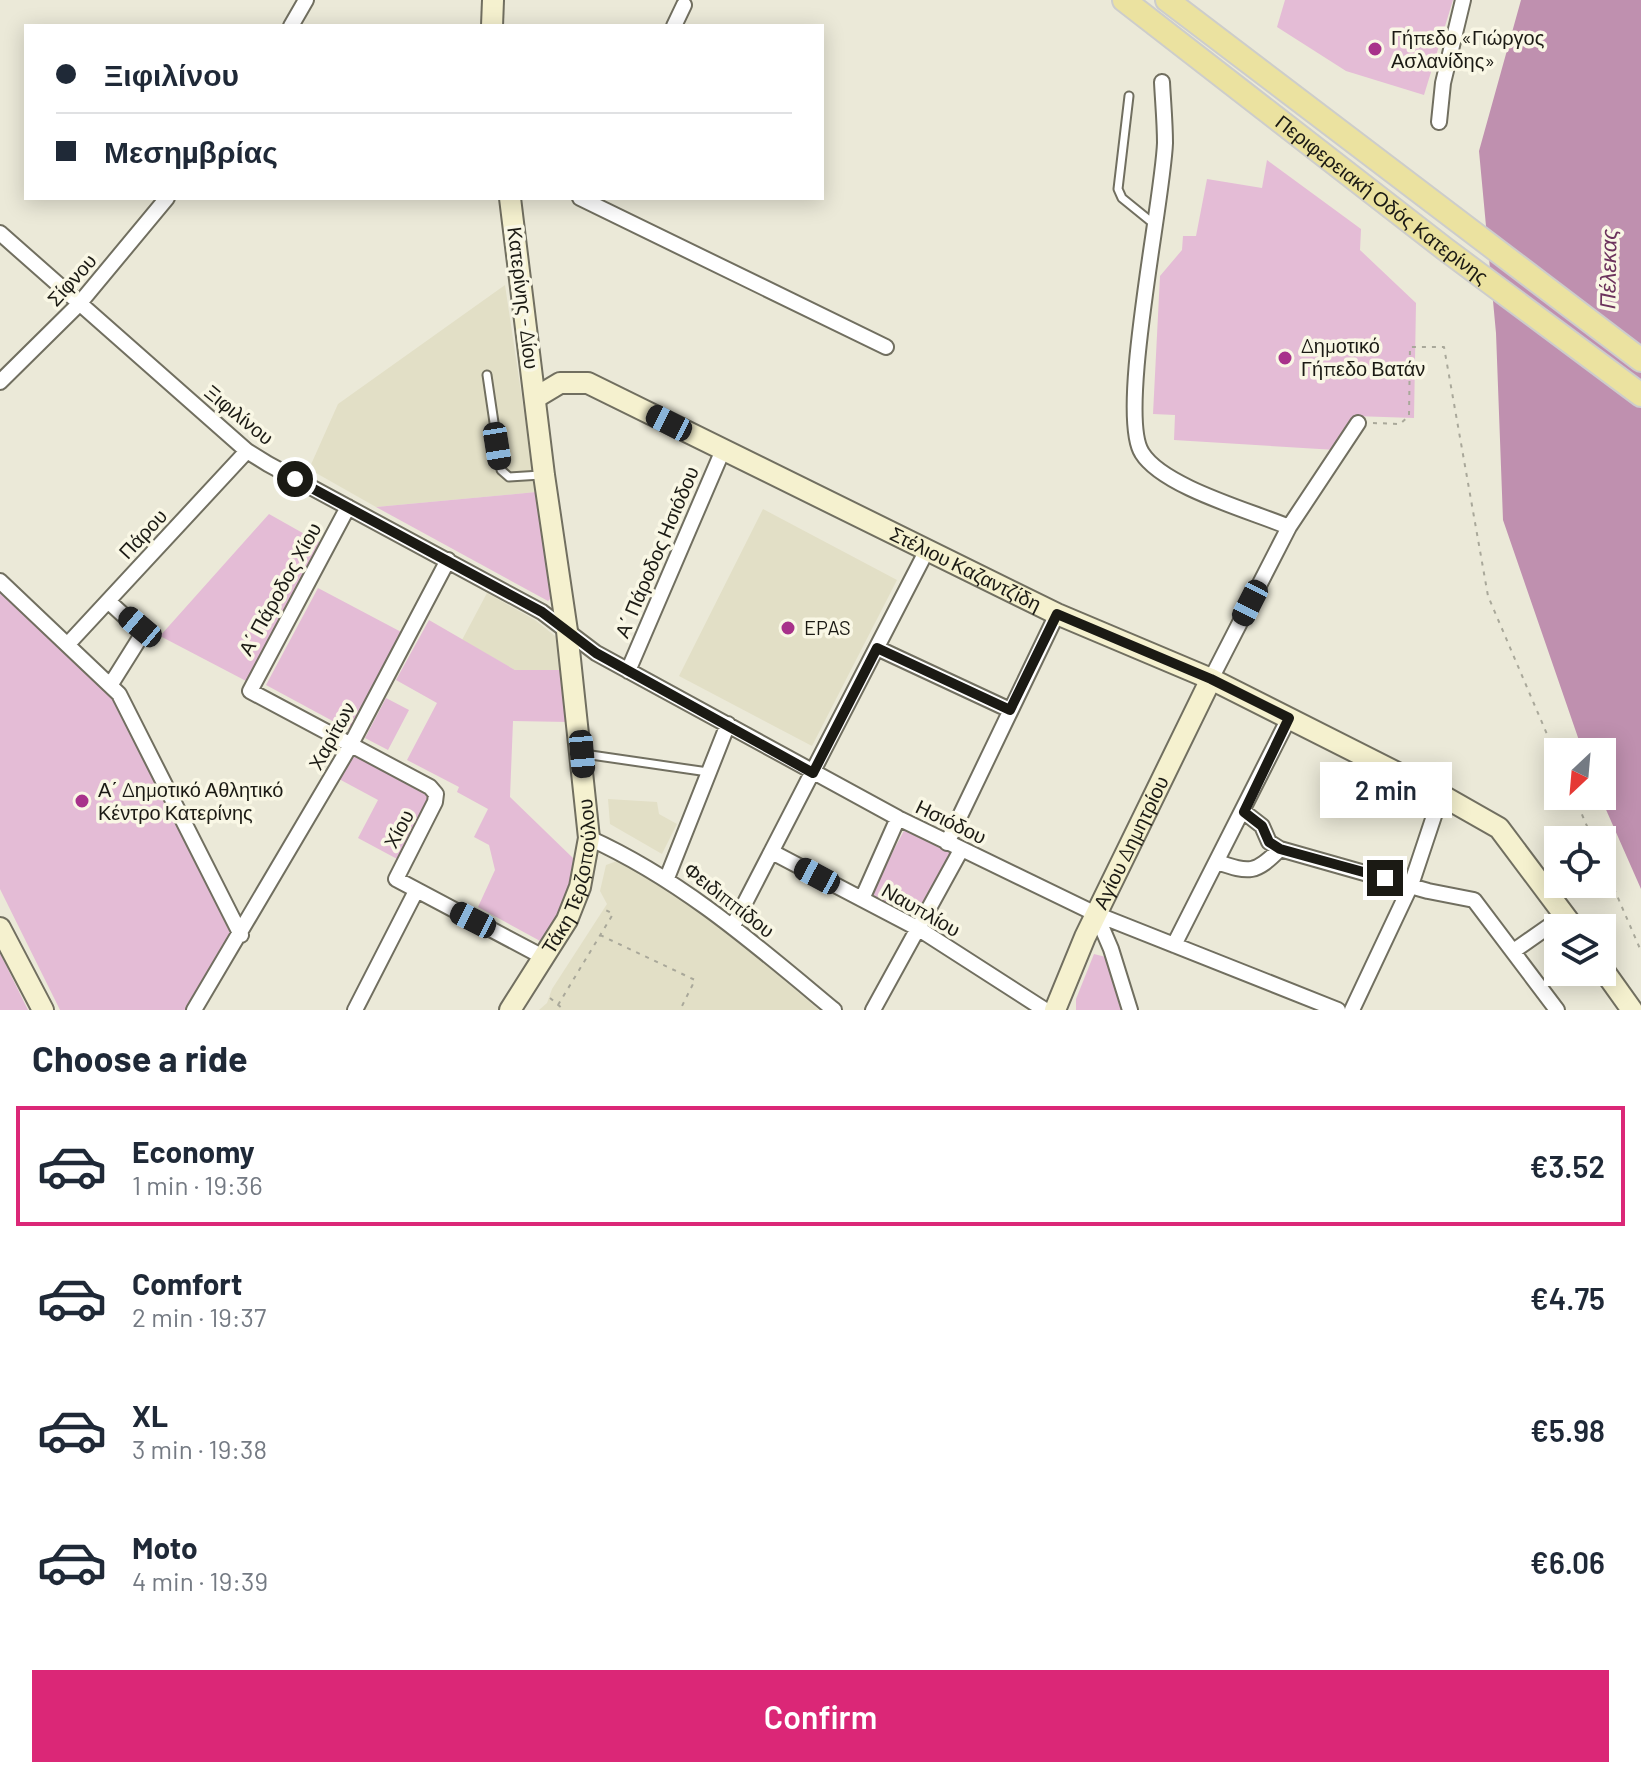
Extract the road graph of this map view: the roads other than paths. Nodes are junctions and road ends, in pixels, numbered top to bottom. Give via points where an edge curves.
1 (306, 0) edge
2 (493, 0) edge
3 (1124, 0) edge
4 (1167, 0) edge
5 (1463, 0) edge
6 (684, 5) dead end
7 (292, 24) edge
8 (492, 24) edge
9 (675, 24) edge
10 (1162, 82) dead end
11 (1129, 96) dead end
12 (1439, 122) dead end
13 (165, 200) edge
14 (510, 200) edge
15 (588, 200) edge
16 (1156, 226) junction
17 (0, 233) edge
18 (79, 304) junction
19 (886, 347) dead end
20 (1641, 360) edge
21 (487, 375) dead end
22 (0, 382) edge
23 (1641, 395) edge
24 (535, 398) junction
25 (1358, 423) road end
26 (723, 450) junction
27 (247, 451) junction
28 (544, 475) junction
29 (348, 507) junction
30 (1289, 527) junction
31 (927, 550) junction
32 (448, 560) junction
33 (0, 581) edge
34 (108, 601) junction
35 (1057, 614) junction
36 (567, 631) junction
37 (68, 644) junction
38 (877, 648) junction
39 (628, 671) junction
40 (1211, 679) junction
41 (111, 684) junction
42 (250, 691) joint
43 (1010, 710) junction
44 (1289, 718) junction
45 (728, 724) junction
46 (350, 746) junction
47 (582, 754) junction
48 (708, 772) junction
49 (813, 773) junction
50 (1441, 795) junction
51 (1244, 812) junction
52 (898, 818) junction
53 (589, 838) junction
54 (954, 846) junction
55 (1280, 849) junction
56 (772, 852) junction
57 (1217, 862) junction
58 (667, 878) junction
59 (1411, 885) junction
60 (416, 891) junction
61 (862, 899) junction
62 (1096, 914) junction
63 (1563, 914) edge
64 (733, 926) junction
65 (0, 928) edge
66 (919, 929) junction
67 (241, 935) junction
68 (1544, 935) edge
69 (1174, 945) junction
70 (1515, 950) junction
71 (545, 958) junction
72 (1615, 986) edge
73 (43, 1010) edge
74 (194, 1010) edge
75 (355, 1010) edge
76 (510, 1010) edge
77 (834, 1010) edge
78 (873, 1010) edge
79 (1045, 1010) edge
80 (1055, 1010) edge
81 (1130, 1010) edge
82 (1338, 1010) edge
83 (1352, 1010) edge
84 (1557, 1010) edge
85 (1632, 1010) edge

1 - 7 street
2 - 8 street
3 - 23 main road, Περιφερειακή Οδός Κατερίνης
4 - 20 main road, Περιφερειακή Οδός Κατερίνης
5 - 12 street
6 - 9 street
10 - 16 street via 1165,143
11 - 16 lane via 1118,189
13 - 18 street, Σίφνου
14 - 24 street, Κατερίνης - Δίου
15 - 19 street
16 - 30 street via 1138,360 1140,452 1180,482
17 - 18 street, Ξιφιλίνου
18 - 22 street, Σίφνου
18 - 27 street, Ξιφιλίνου
21 - 28 lane via 501,470 509,477
24 - 26 street, Στέλιου Καζαντζίδη via 560,383 588,383
24 - 28 street, Τάκη Τερζοπούλου
25 - 30 street
26 - 31 street, Στέλιου Καζαντζίδη
26 - 39 street, Α΄ Πάροδος Ησιόδου
27 - 29 street, Ξιφιλίνου
27 - 34 street, Πάρου
28 - 36 street, Τάκη Τερζοπούλου
29 - 32 street, Ξιφιλίνου
29 - 42 street, Α΄ Πάροδος Χίου
30 - 40 street
31 - 35 street, Στέλιου Καζαντζίδη
31 - 38 street
32 - 36 street, Ξιφιλίνου
32 - 46 street, Χαρίτων
33 - 37 street
34 - 37 street, Πάρου
34 - 41 street via 143,633
35 - 40 street, Στέλιου Καζαντζίδη
35 - 43 street
36 - 39 street, Ησιόδου
36 - 47 street, Τάκη Τερζοπούλου
37 - 41 street
38 - 43 street
38 - 49 street
39 - 45 street, Ησιόδου
40 - 44 street, Στέλιου Καζαντζίδη
40 - 62 street, Αγίου Δημητρίου
41 - 67 street
42 - 46 street, Χίου
43 - 54 street
44 - 50 street, Στέλιου Καζαντζίδη
44 - 51 street
45 - 48 street
45 - 49 street, Ησιόδου
46 - 60 street, Χίου via 436,794 396,879
46 - 67 street, Χαρίτων
47 - 48 lane
47 - 53 street, Τάκη Τερζοπούλου
48 - 58 street
49 - 52 street, Ησιόδου
49 - 56 street
50 - 59 street
50 - 63 street, Στέλιου Καζαντζίδη via 1499,828
51 - 55 street
51 - 57 street
52 - 54 street, Ησιόδου
52 - 61 street
53 - 58 street, Φειδιππίδου
53 - 71 street, Τάκη Τερζοπούλου via 580,887
54 - 62 street, Ησιόδου
54 - 66 street
55 - 57 street via 1262,867 1249,871
55 - 59 street
56 - 61 street, Ναυπλίου
56 - 64 street
57 - 69 street
58 - 64 street, Φειδιππίδου
59 - 70 street via 1474,900
59 - 83 street
60 - 71 street
60 - 75 street
61 - 66 street, Ναυπλίου
62 - 69 street, Ησιόδου
62 - 80 street, Αγίου Δημητρίου
62 - 81 street
64 - 77 street, Φειδιππίδου
65 - 73 street
66 - 78 street
66 - 79 street, Ναυπλίου
67 - 74 street, Χαρίτων
68 - 70 street
69 - 82 street, Ησιόδου
70 - 84 street
71 - 76 street, Τάκη Τερζοπούλου
72 - 85 street

